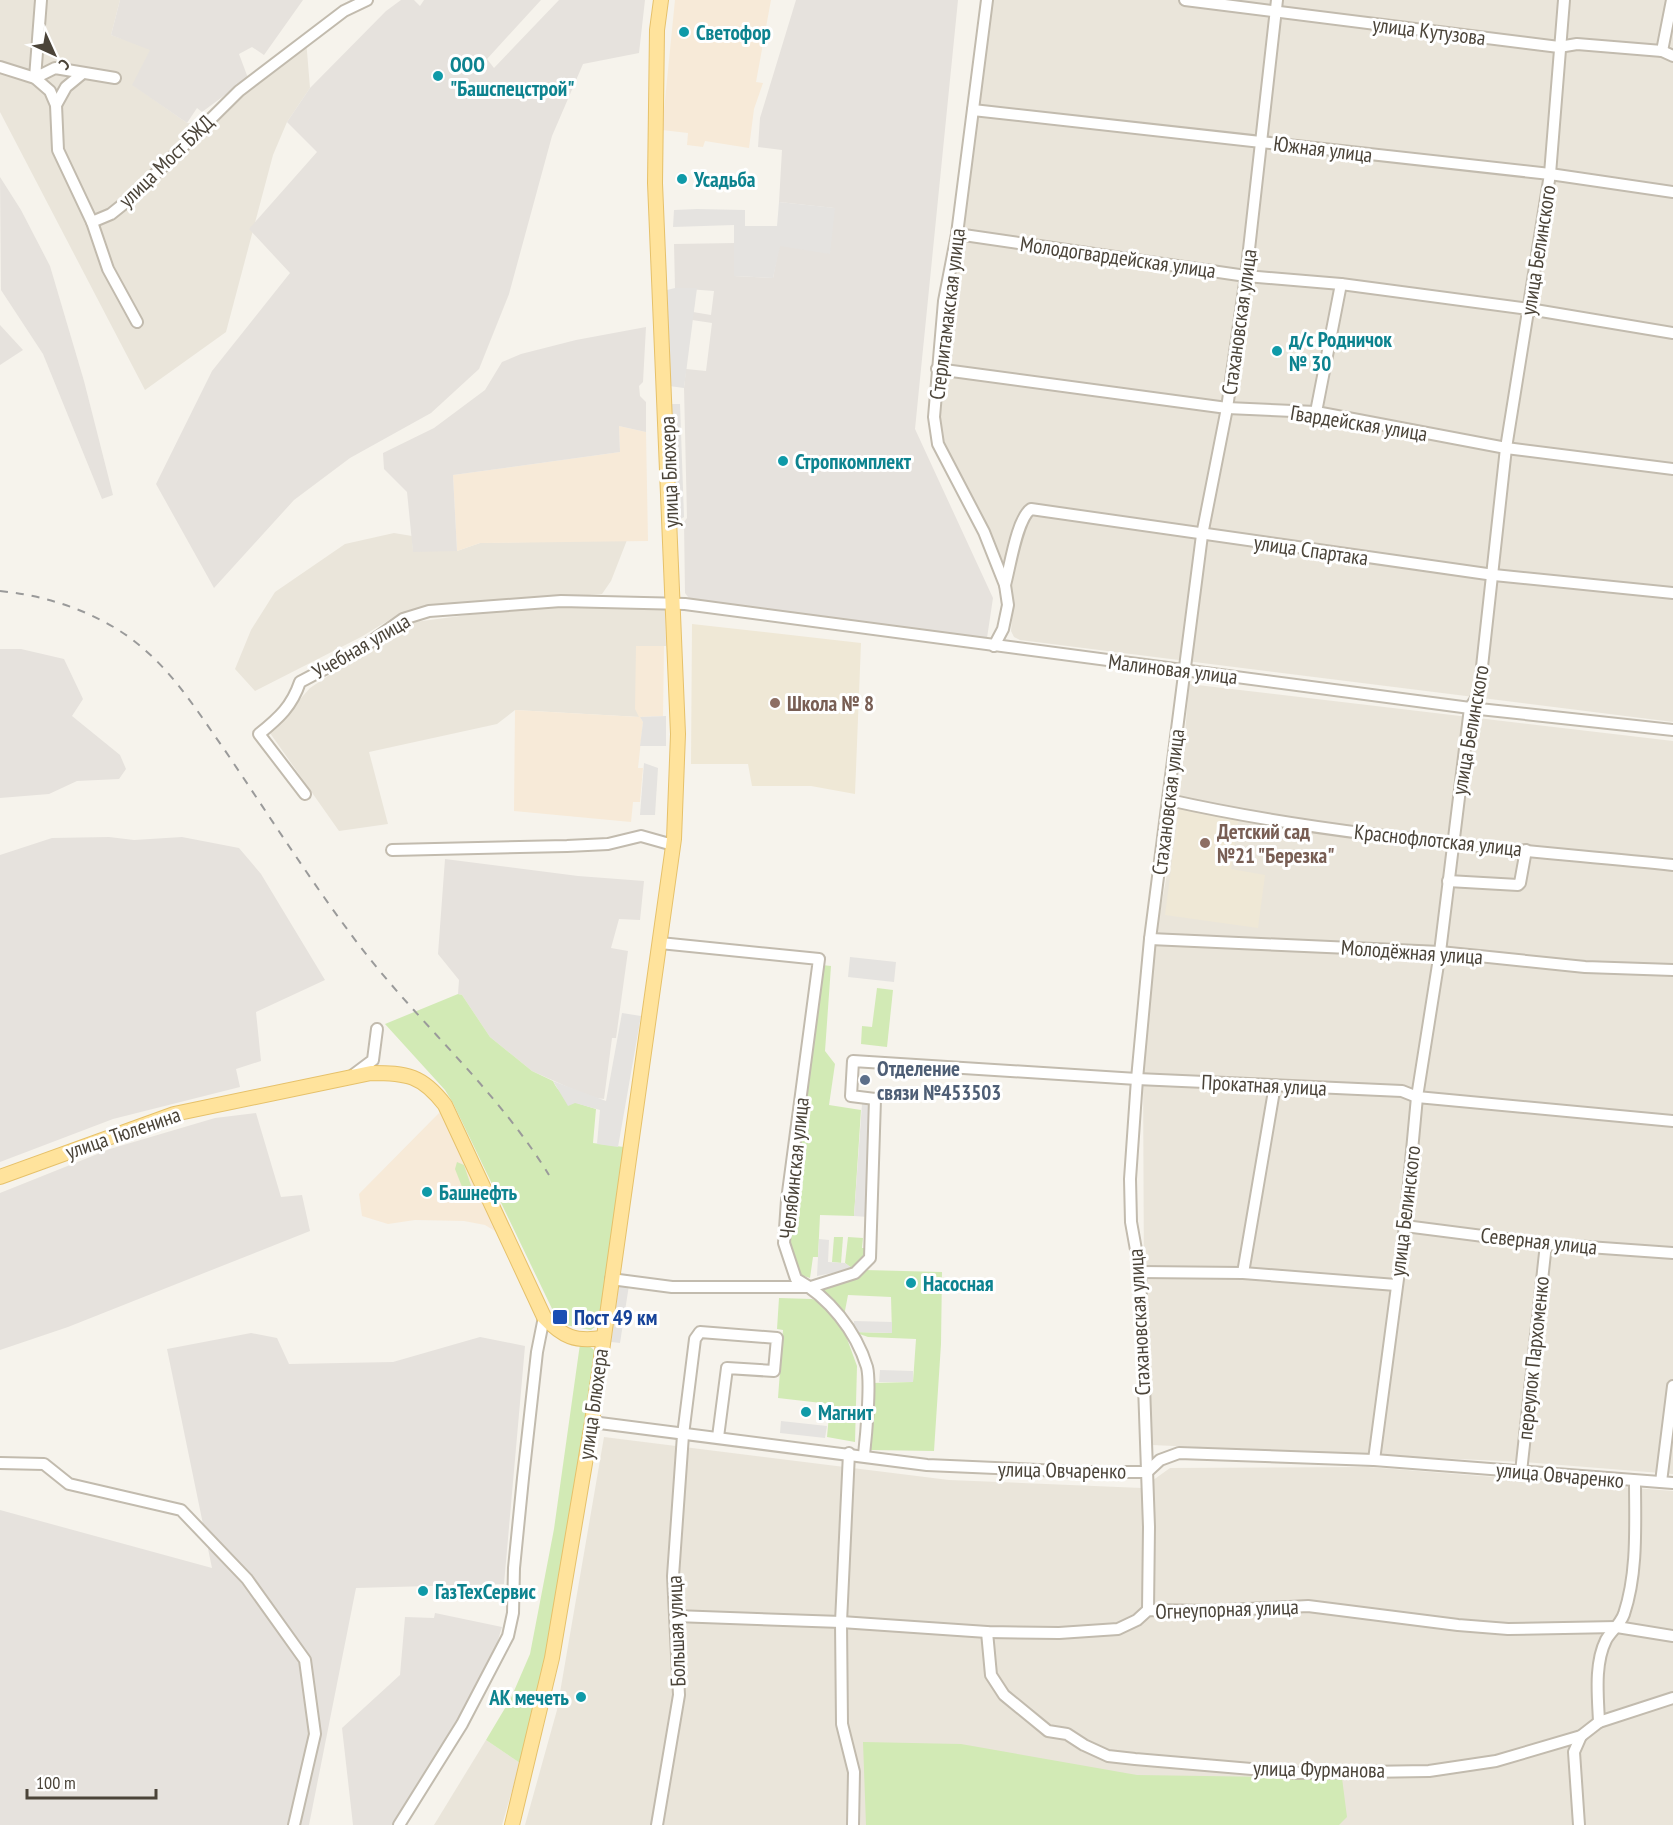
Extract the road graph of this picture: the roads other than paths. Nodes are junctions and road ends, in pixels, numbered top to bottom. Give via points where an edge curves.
1 (41, 0) edge
2 (367, 0) edge
3 (661, 0) edge
4 (987, 0) edge
5 (1185, 0) edge
6 (1564, 0) edge
7 (1672, 0) edge
8 (1276, 6) edge
9 (1559, 47) junction
10 (1662, 51) junction
11 (1673, 56) edge
12 (0, 67) edge
13 (83, 73) junction
14 (35, 78) junction
15 (115, 78) dead end
16 (56, 105) junction
17 (973, 110) junction
18 (1260, 141) junction
19 (1550, 174) junction
20 (1673, 192) edge
21 (92, 222) junction
22 (957, 234) junction
23 (1246, 276) junction
24 (1341, 284) junction
25 (1529, 309) junction
26 (137, 322) dead end
27 (1673, 333) edge
28 (937, 369) junction
29 (1227, 408) junction
30 (1316, 412) junction
31 (1506, 448) junction
32 (1673, 469) edge
33 (1202, 535) junction
34 (1494, 575) junction
35 (1005, 585) junction
36 (1673, 593) edge
37 (674, 604) junction
38 (994, 646) junction
39 (1185, 669) junction
40 (1470, 708) junction
41 (1673, 730) edge
42 (304, 794) dead end
43 (1169, 800) junction
44 (1452, 844) junction
45 (673, 845) junction
46 (392, 850) dead end
47 (1526, 850) junction
48 (1673, 865) edge
49 (1448, 881) junction
50 (1150, 939) junction
51 (660, 943) junction
52 (1440, 952) junction
53 (1673, 970) edge
54 (377, 1029) dead end
55 (348, 1078) junction
56 (1137, 1079) junction
57 (1275, 1085) junction
58 (1417, 1097) junction
59 (1673, 1121) edge
60 (0, 1177) edge
61 (1405, 1227) junction
62 (1546, 1244) junction
63 (1673, 1253) edge
64 (1140, 1272) junction
65 (1243, 1272) junction
66 (611, 1279) junction
67 (1396, 1285) junction
68 (811, 1287) junction
69 (544, 1317) junction
70 (602, 1338) junction
71 (1673, 1386) edge
72 (592, 1422) junction
73 (683, 1435) junction
74 (718, 1437) junction
75 (849, 1453) junction
76 (864, 1455) junction
77 (1374, 1460) junction
78 (0, 1463) edge
79 (1147, 1472) junction
80 (1521, 1472) junction
81 (1635, 1481) junction
82 (1661, 1482) junction
83 (1673, 1483) edge
84 (1148, 1610) junction
85 (675, 1616) junction
86 (841, 1622) junction
87 (1617, 1627) junction
88 (987, 1632) junction
89 (1673, 1636) edge
90 (1673, 1698) edge
91 (1599, 1722) junction
92 (1581, 1736) junction
93 (294, 1825) edge
94 (399, 1825) edge
95 (512, 1825) edge
96 (657, 1825) edge
97 (853, 1825) edge
98 (1579, 1825) edge

1 - 14 street
2 - 21 street, улица Мост БЖД via 344,11 239,91 131,198 111,214
3 - 37 main road, улица Блюхера via 657,30 656,183
4 - 17 street, Стерлитамакская улица
5 - 8 street, улица Кутузова
6 - 9 street, улица Белинского
7 - 10 street
8 - 9 street, улица Кутузова
8 - 18 street, Стахановская улица
9 - 10 street, улица Кутузова via 1577,44
9 - 19 street, улица Белинского
10 - 11 street, улица Кутузова
12 - 14 street
13 - 14 street via 55,68
13 - 15 street
13 - 16 street via 66,87
14 - 16 street via 50,90
16 - 21 street via 58,150
17 - 18 street, Южная улица
17 - 22 street, Стерлитамакская улица
18 - 19 street, Южная улица
18 - 23 street, Стахановская улица
19 - 20 street, Южная улица
19 - 25 street, улица Белинского
21 - 26 street via 108,269
22 - 23 street, Молодогвардейская улица
22 - 28 street, Стерлитамакская улица via 944,301
23 - 24 street, Молодогвардейская улица
23 - 29 street, Стахановская улица
24 - 25 street, Молодогвардейская улица
24 - 30 street
25 - 27 street, Молодогвардейская улица
25 - 31 street, улица Белинского
28 - 29 street, Гвардейская улица
28 - 35 street, Стерлитамакская улица via 934,417 938,444 984,532
29 - 30 street, Гвардейская улица
29 - 33 street, Стахановская улица
30 - 31 street, Гвардейская улица
31 - 32 street, Гвардейская улица
31 - 34 street, улица Белинского
33 - 34 street, улица Спартака
33 - 35 street, улица Спартака via 1031,509 1020,526
33 - 39 street, Стахановская улица
34 - 36 street, улица Спартака
34 - 40 street, улица Белинского via 1479,694
35 - 38 street, Стерлитамакская улица via 1008,605 1003,629
37 - 38 street, Малиновая улица
37 - 42 street, Учебная улица via 561,601 429,611 403,619 355,653 300,682 286,711 260,734
37 - 45 main road, улица Блюхера via 678,734
38 - 39 street, Малиновая улица
39 - 40 street, Малиновая улица
39 - 43 street, Стахановская улица
40 - 41 street, Малиновая улица
40 - 44 street, улица Белинского
43 - 44 street, Краснофлотская улица via 1251,818
43 - 50 street, Стахановская улица
44 - 47 street, Краснофлотская улица
44 - 49 street, улица Белинского
45 - 46 street via 641,836 608,844
45 - 51 main road, улица Блюхера
47 - 48 street, Краснофлотская улица
47 - 49 street via 1518,885
49 - 52 street, улица Белинского
50 - 52 street, Молодёжная улица
50 - 56 street, Стахановская улица
51 - 66 main road, улица Блюхера
51 - 68 street, Челябинская улица via 819,959 784,1243 796,1279
52 - 53 street, Молодёжная улица via 1585,967
52 - 58 street, улица Белинского
54 - 55 street via 373,1060
55 - 60 main road, улица Тюленина via 174,1114
55 - 69 main road, улица Тюленина via 371,1073 403,1074 425,1082 437,1095 451,1115
56 - 57 street, Прокатная улица
56 - 64 street, Стахановская улица via 1130,1190
56 - 68 street, Прокатная улица via 853,1061 851,1096 875,1099 870,1258 855,1274
57 - 58 street, Прокатная улица via 1402,1091
57 - 65 street
58 - 59 street, Прокатная улица
58 - 61 street, улица Белинского
61 - 62 street, Северная улица
61 - 67 street, улица Белинского
62 - 63 street, Северная улица
62 - 80 street, переулок Пархоменко
64 - 65 street
64 - 79 street, Стахановская улица
65 - 67 street
66 - 68 street via 672,1287
66 - 70 main road, улица Блюхера
67 - 77 street, улица Белинского
68 - 76 street, Челябинская улица via 845,1321 867,1369
69 - 70 main road via 569,1338
69 - 94 street via 508,1636 462,1724
70 - 72 main road, улица Блюхера
71 - 82 street
72 - 73 street, улица Овчаренко
72 - 95 main road, улица Блюхера via 552,1658
73 - 74 street, улица Овчаренко
73 - 74 street, Большая улица via 695,1339 700,1332 777,1338 774,1371 727,1368
73 - 85 street, Большая улица via 673,1576
74 - 75 street, улица Овчаренко
75 - 76 street, улица Овчаренко
75 - 86 street
76 - 79 street, улица Овчаренко via 937,1466
77 - 79 street, улица Овчаренко via 1179,1453 1160,1460
77 - 80 street, улица Овчаренко
78 - 93 street via 44,1464 69,1484 182,1510 248,1579 305,1660 315,1734
79 - 84 street, Стахановская улица
80 - 81 street, улица Овчаренко
81 - 82 street, улица Овчаренко
81 - 87 street via 1629,1592
82 - 83 street, улица Овчаренко
84 - 87 street, Огнеупорная улица via 1308,1606 1508,1629
84 - 88 street, Огнеупорная улица via 1118,1629
85 - 86 street, Огнеупорная улица
85 - 96 street, Большая улица via 679,1695
86 - 88 street, Огнеупорная улица
86 - 97 street via 842,1724 854,1772
87 - 89 street, Огнеупорная улица
87 - 91 street via 1603,1651 1598,1682
88 - 92 street, улица Фурманова via 991,1675 1004,1695 1048,1731 1067,1734 1108,1756 1297,1773 1429,1771 1496,1761
90 - 91 street, улица Фурманова
91 - 92 street, улица Фурманова
92 - 98 street via 1574,1752

